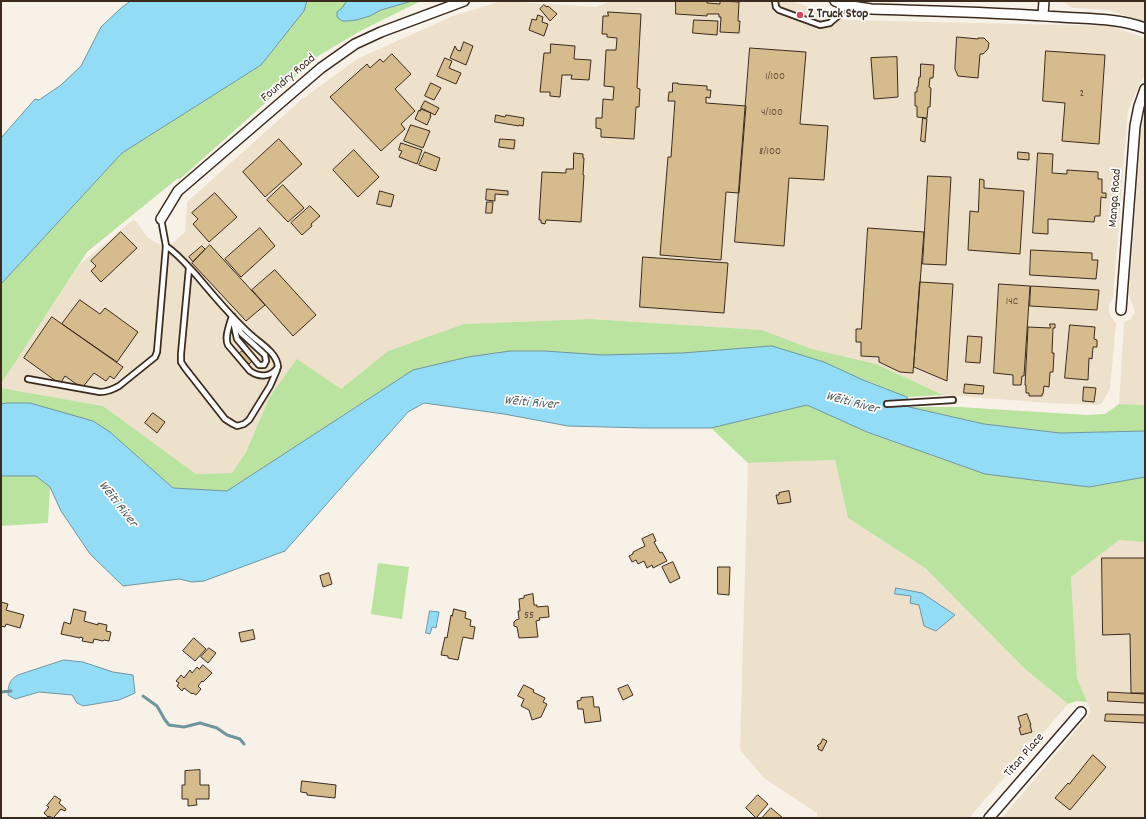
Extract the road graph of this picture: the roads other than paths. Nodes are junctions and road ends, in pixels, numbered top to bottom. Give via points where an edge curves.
1 (464, 1) edge
2 (775, 1) edge
3 (835, 1) edge
4 (1044, 1) edge
5 (845, 5) junction
6 (871, 5) edge
7 (1043, 15) junction
8 (1145, 28) edge
9 (1145, 89) edge
10 (162, 219) joint
11 (166, 246) junction
12 (190, 268) junction
13 (1120, 310) dead end
14 (232, 316) junction
15 (278, 369) junction
16 (28, 379) dead end
17 (953, 400) dead end
18 (887, 404) dead end
19 (1081, 712) dead end
20 (989, 818) edge

1 - 10 street, Foundry Road via 355,44 321,68 178,191
2 - 5 lane via 779,10 820,25 830,23
3 - 5 street
4 - 7 street
5 - 6 street
6 - 7 street
7 - 8 street via 1112,20
9 - 13 street, Manga Road via 1135,126
10 - 11 lane
11 - 12 lane
11 - 16 lane via 155,358 119,386 107,392
12 - 14 lane
12 - 15 lane via 182,362 226,419 237,426 249,420
14 - 14 lane via 237,339 258,364 264,365 265,355 241,333
14 - 15 lane via 271,353 277,360
14 - 15 lane via 227,344 250,371 264,376
17 - 18 lane
19 - 20 street, Titan Place

